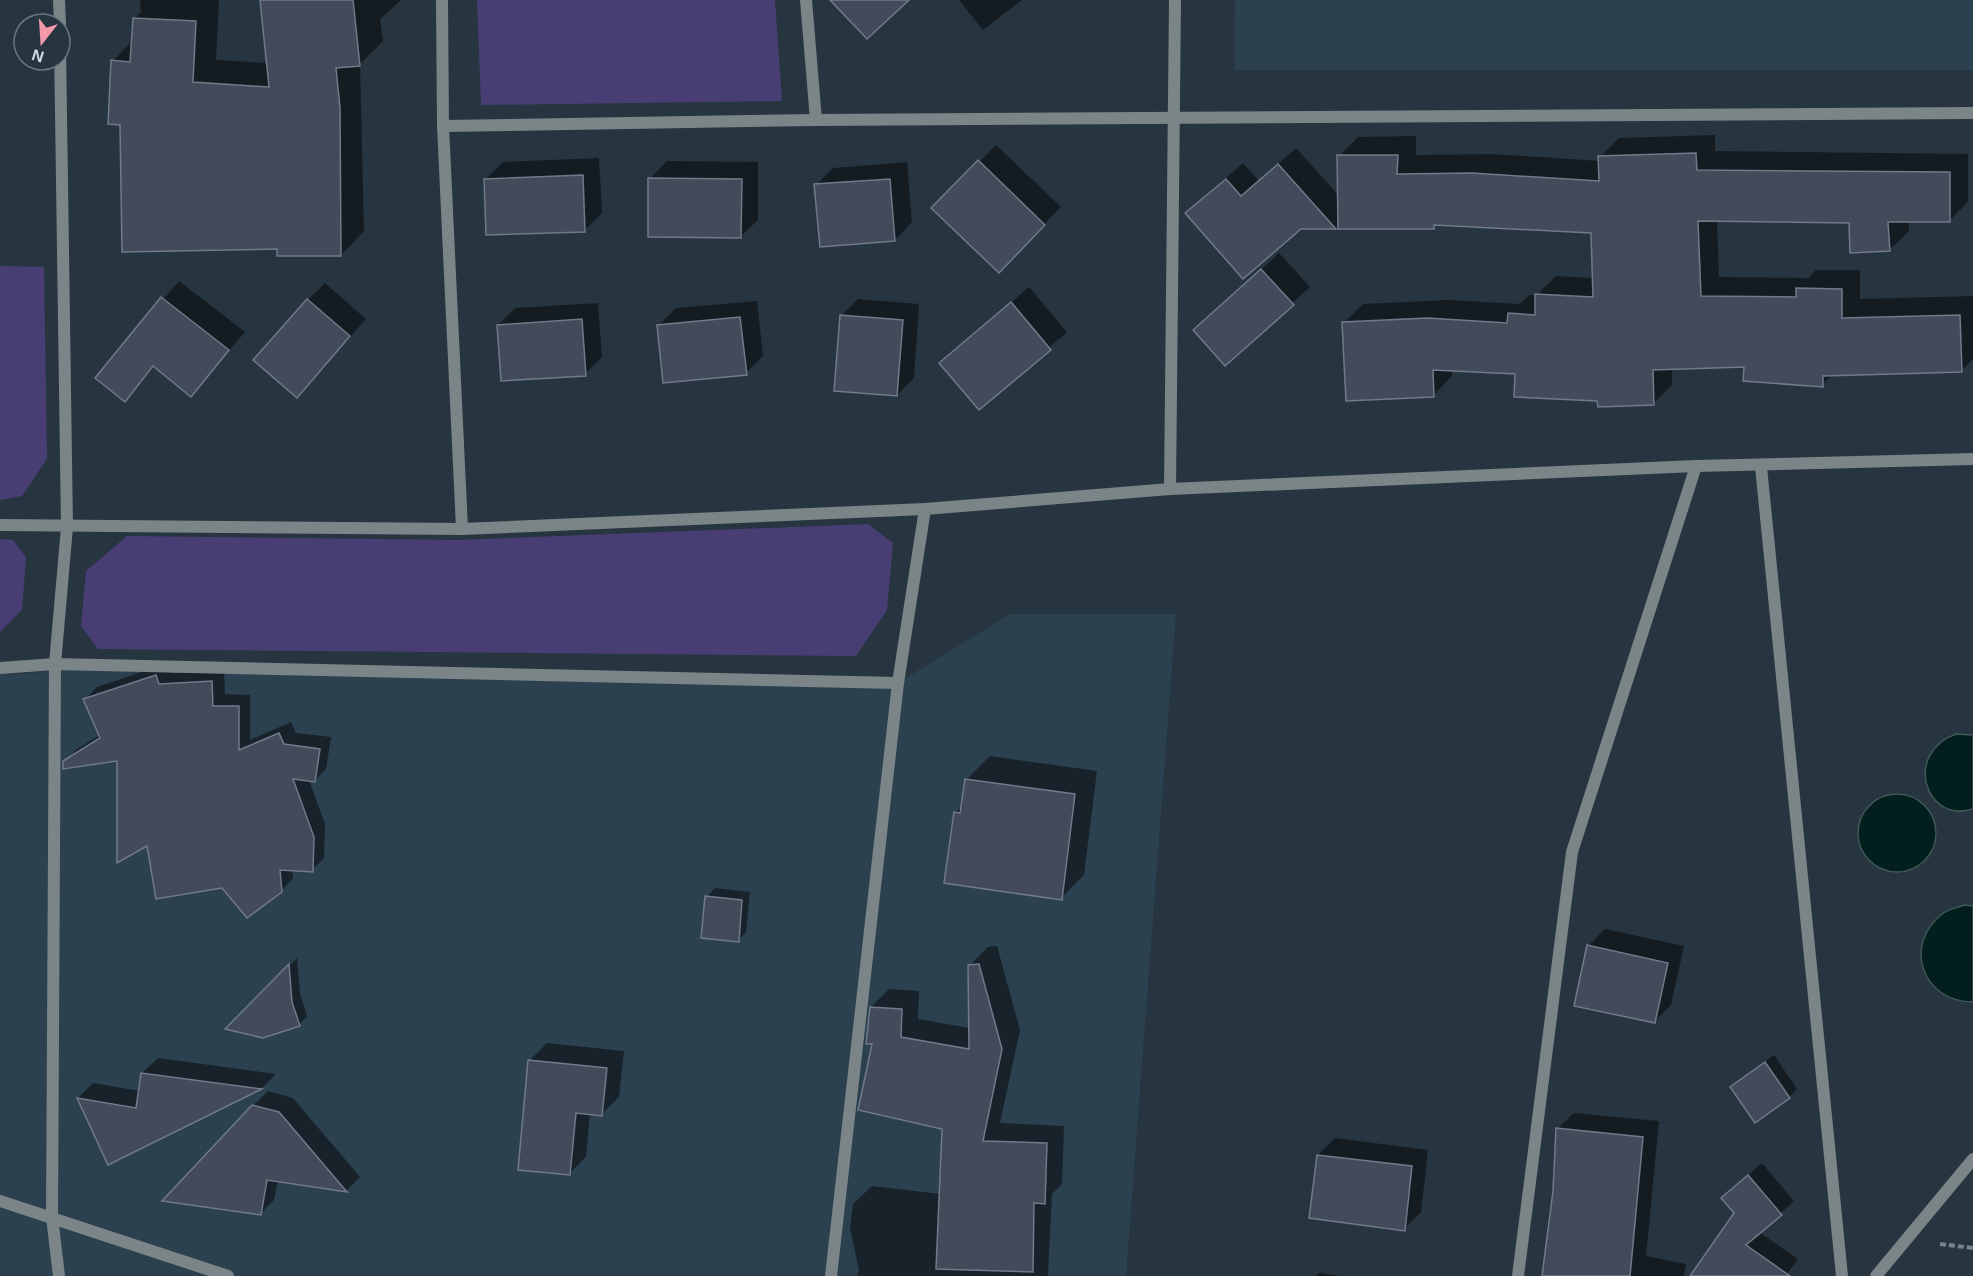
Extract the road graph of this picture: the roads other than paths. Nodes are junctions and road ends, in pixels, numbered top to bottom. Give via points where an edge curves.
1 (442, 0) edge
2 (806, 0) edge
3 (1175, 0) edge
4 (60, 72) edge
5 (1973, 113) edge
6 (816, 120) junction
7 (1172, 120) junction
8 (443, 126) junction
9 (1973, 459) edge
10 (1696, 466) junction
11 (1761, 466) junction
12 (1170, 489) junction
13 (925, 509) junction
14 (0, 525) edge
15 (67, 527) junction
16 (462, 529) junction
17 (55, 664) junction
18 (0, 668) edge
19 (898, 683) junction
20 (1973, 1159) edge
21 (0, 1201) edge
22 (52, 1217) junction
23 (59, 1276) edge
24 (228, 1276) edge
25 (831, 1276) edge
26 (1518, 1276) edge
27 (1842, 1276) edge
28 (1876, 1276) edge

1 - 8 street
2 - 6 street
3 - 7 street
4 - 15 street
5 - 7 street
6 - 7 street
6 - 8 street
7 - 12 street
8 - 16 street
9 - 11 street
10 - 11 street
10 - 12 street
10 - 26 street via 1572,852
11 - 27 street
12 - 13 street
13 - 16 street
13 - 19 street
14 - 15 street
15 - 16 street
15 - 17 street
17 - 18 street
17 - 19 street
17 - 22 street
19 - 25 street
20 - 28 street
21 - 22 street
22 - 23 street
22 - 24 street

